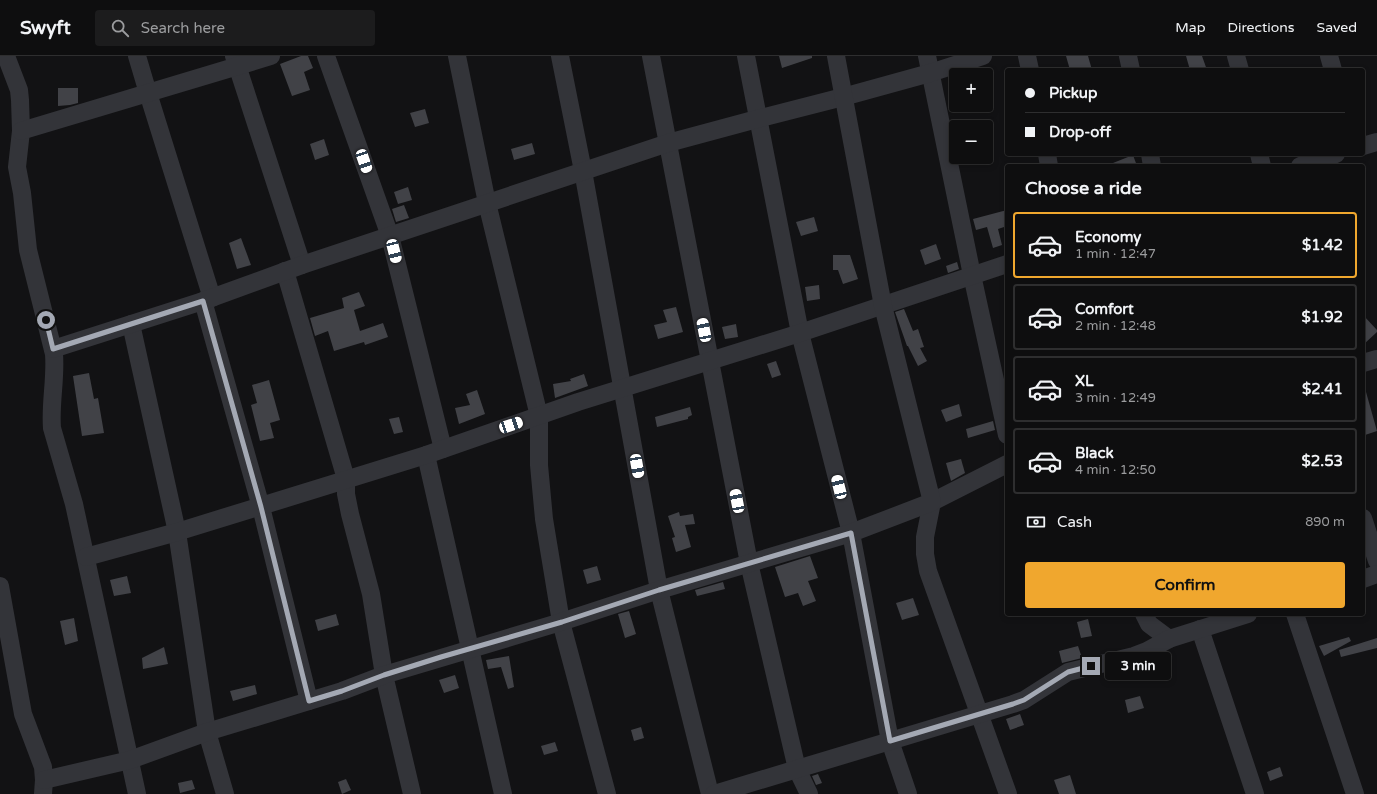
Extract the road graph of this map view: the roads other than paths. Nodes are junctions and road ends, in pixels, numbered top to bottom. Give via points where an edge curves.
1 (6, 56) edge
2 (137, 56) edge
3 (271, 56) edge
4 (326, 56) edge
5 (457, 56) edge
6 (560, 56) edge
7 (651, 56) edge
8 (746, 56) edge
9 (836, 56) edge
10 (983, 56) edge
11 (1027, 56) edge
12 (1128, 56) edge
13 (1236, 56) edge
14 (1329, 56) edge
15 (236, 61) edge
16 (928, 64) edge
17 (1030, 68) edge
18 (1131, 68) edge
19 (1239, 68) edge
20 (1332, 68) edge
21 (148, 93) junction
22 (843, 97) junction
23 (757, 119) junction
24 (21, 131) junction
25 (1377, 142) edge
26 (668, 143) junction
27 (1365, 145) edge
28 (1330, 156) edge
29 (1306, 164) edge
30 (583, 171) junction
31 (487, 203) junction
32 (390, 236) junction
33 (302, 265) junction
34 (1005, 265) edge
35 (285, 271) junction
36 (972, 275) junction
37 (208, 299) junction
38 (883, 306) junction
39 (131, 324) junction
40 (800, 333) junction
41 (53, 349) junction
42 (1377, 359) edge
43 (710, 361) junction
44 (1365, 362) edge
45 (624, 388) junction
46 (539, 416) junction
47 (1005, 426) edge
48 (443, 449) junction
49 (426, 455) junction
50 (1005, 465) edge
51 (346, 479) junction
52 (932, 502) junction
53 (261, 507) junction
54 (1365, 524) edge
55 (177, 532) junction
56 (851, 533) junction
57 (86, 557) junction
58 (1377, 561) edge
59 (749, 563) junction
60 (1377, 574) edge
61 (1365, 578) edge
62 (0, 586) edge
63 (659, 590) junction
64 (1145, 616) edge
65 (1242, 616) edge
66 (1296, 616) edge
67 (562, 622) junction
68 (1200, 629) junction
69 (1169, 639) junction
70 (470, 648) junction
71 (384, 675) junction
72 (309, 701) junction
73 (978, 714) junction
74 (208, 732) junction
75 (890, 741) junction
76 (130, 760) junction
77 (797, 769) junction
78 (43, 787) edge
79 (717, 793) edge
80 (137, 794) edge
81 (225, 794) edge
82 (412, 794) edge
83 (503, 794) edge
84 (607, 794) edge
85 (809, 794) edge
86 (908, 794) edge
87 (1008, 794) edge
88 (1255, 794) edge
89 (1356, 794) edge

1 - 24 street via 19,90
2 - 21 street
3 - 15 street
4 - 32 street
5 - 31 street
6 - 30 street
7 - 26 street
8 - 23 street
9 - 22 street
10 - 16 street
11 - 17 street
12 - 18 street
13 - 19 street
14 - 20 street
15 - 21 street
15 - 33 street
16 - 22 street
16 - 36 street
21 - 24 street
21 - 37 street
22 - 23 street
22 - 38 street
23 - 26 street
23 - 40 street
24 - 41 street via 17,167 28,250
25 - 27 street
26 - 30 street
26 - 43 street
28 - 29 street
30 - 31 street
30 - 45 street
31 - 32 street
31 - 46 street
32 - 33 street
32 - 48 street
33 - 35 street
34 - 36 street
35 - 37 street
35 - 51 street
36 - 38 street
36 - 47 street
37 - 39 street
37 - 53 street
38 - 40 street
38 - 52 street
39 - 41 street
39 - 55 street
40 - 43 street
40 - 56 street
41 - 57 street via 55,363 52,428
42 - 44 street
43 - 45 street
43 - 59 street
45 - 46 street
45 - 63 street
46 - 48 street
46 - 67 street via 539,465 544,519
48 - 49 street
49 - 51 street
49 - 70 street
50 - 52 street
51 - 53 street
51 - 71 street via 348,501 371,594
52 - 56 street
52 - 73 street via 925,537 928,571
53 - 55 street
53 - 72 street
54 - 58 street
55 - 57 street
55 - 74 street
56 - 59 street
56 - 75 street
57 - 76 street
59 - 63 street
59 - 77 street
60 - 61 street
62 - 78 street via 23,714 43,767
63 - 67 street
63 - 79 street
64 - 69 street via 1149,624
65 - 68 street
66 - 89 street
67 - 70 street
67 - 84 street
68 - 69 street
68 - 88 street
69 - 73 street via 1134,656 1068,672 1024,700
70 - 71 street
70 - 83 street
71 - 72 street
71 - 82 street
72 - 74 street
73 - 75 street
73 - 87 street
74 - 76 street
74 - 81 street
75 - 77 street
75 - 86 street
76 - 78 street
76 - 80 street
77 - 79 street
77 - 85 street

